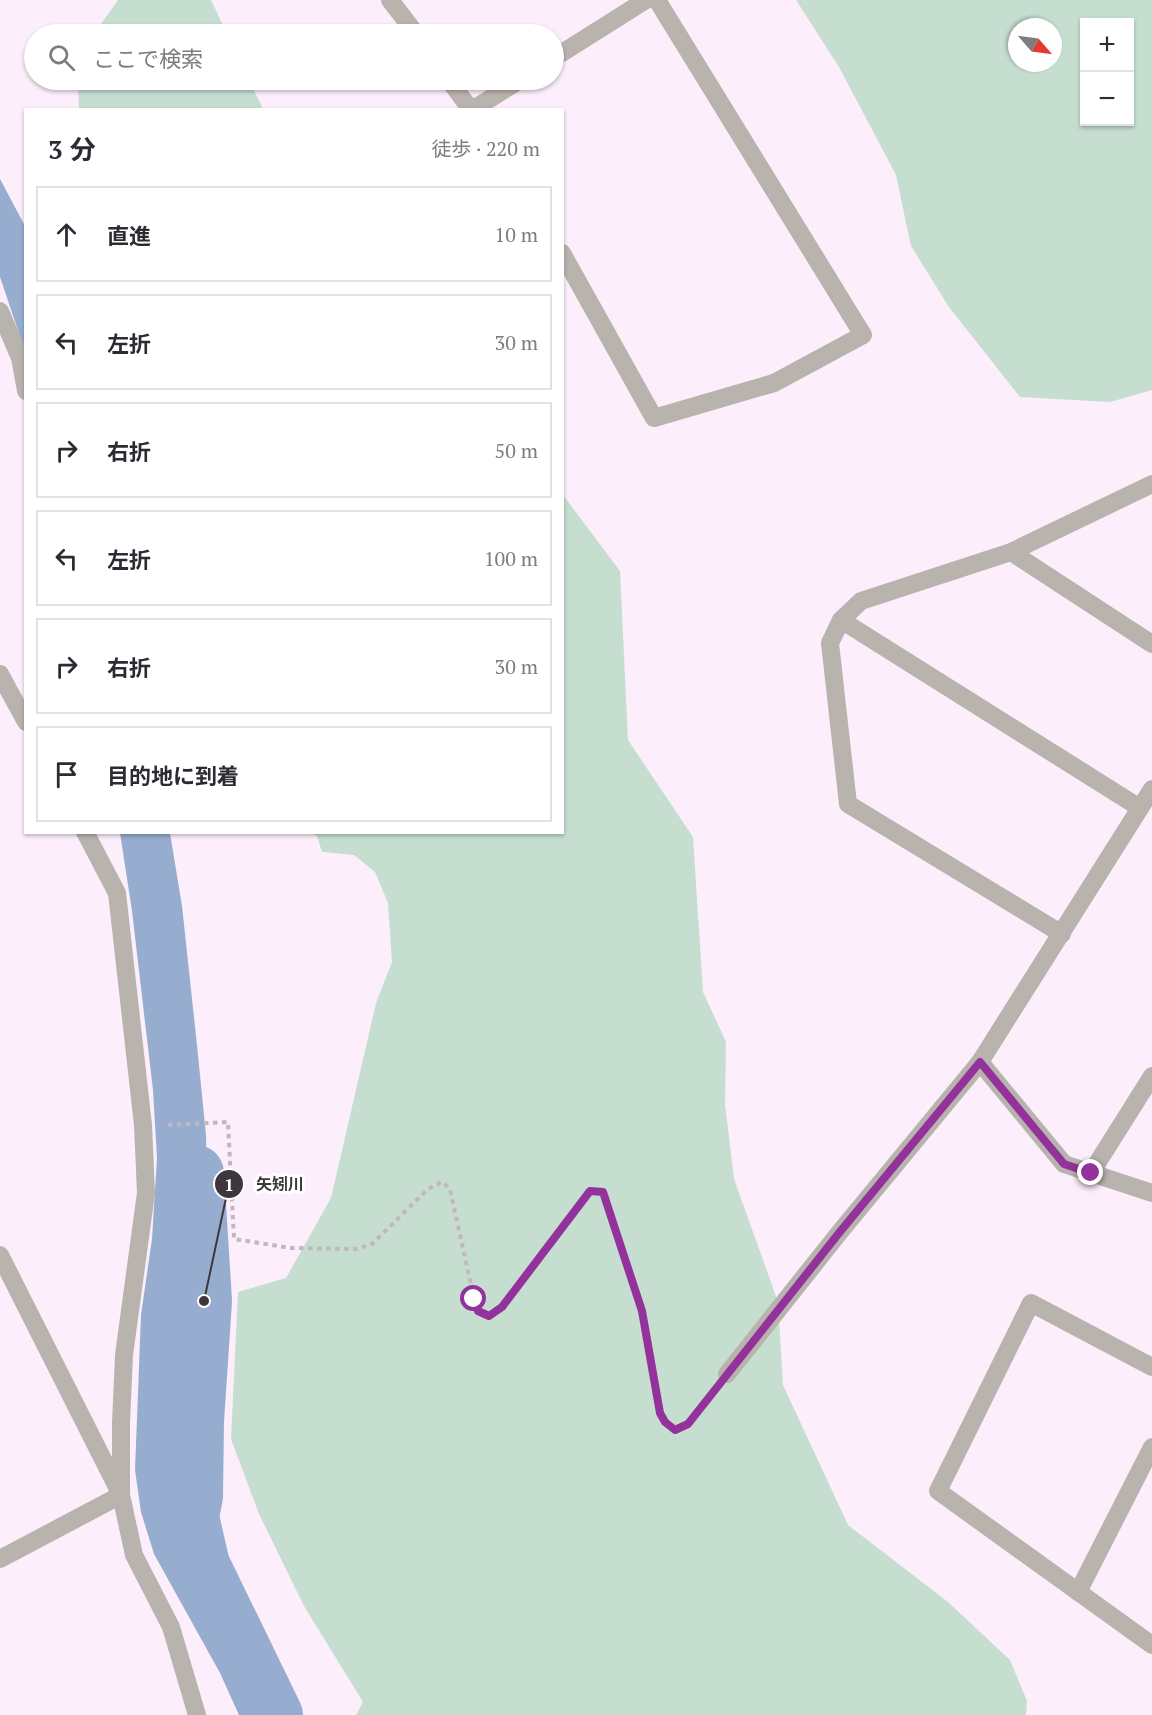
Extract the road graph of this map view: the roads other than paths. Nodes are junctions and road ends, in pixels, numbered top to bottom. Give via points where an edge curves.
1 (390, 0) edge
2 (646, 0) edge
3 (657, 0) edge
4 (408, 24) edge
5 (564, 52) edge
6 (457, 90) edge
7 (504, 90) edge
8 (470, 108) edge
9 (475, 108) edge
10 (564, 257) edge
11 (0, 311) edge
12 (24, 380) edge
13 (1152, 484) edge
14 (1011, 552) junction
15 (841, 620) junction
16 (1152, 644) edge
17 (0, 674) edge
18 (24, 718) edge
19 (1152, 789) edge
20 (1140, 808) junction
21 (86, 834) edge
22 (1062, 934) junction
23 (980, 1062) junction
24 (1152, 1076) edge
25 (1091, 1173) junction
26 (1152, 1193) edge
27 (0, 1255) edge
28 (1152, 1367) edge
29 (727, 1374) road end
30 (1152, 1448) edge
31 (121, 1495) junction
32 (0, 1559) edge
33 (1078, 1592) junction
34 (1152, 1645) edge
35 (197, 1715) edge

1 - 4 street
2 - 5 street
3 - 10 street via 863,335 774,383 654,418
6 - 8 street
7 - 9 street
11 - 12 street via 20,358
13 - 14 street
14 - 15 street via 861,601
14 - 16 street
15 - 20 street
15 - 22 street via 830,643 849,804
17 - 18 street
19 - 20 street
20 - 22 street
21 - 31 street via 117,893 143,1125 146,1193 124,1354
22 - 23 street
23 - 25 street via 1064,1164
23 - 29 street
24 - 25 street
25 - 26 street
27 - 31 street
28 - 33 street via 1031,1303 938,1491
30 - 33 street
31 - 32 street
31 - 35 street via 134,1555 171,1627
33 - 34 street

